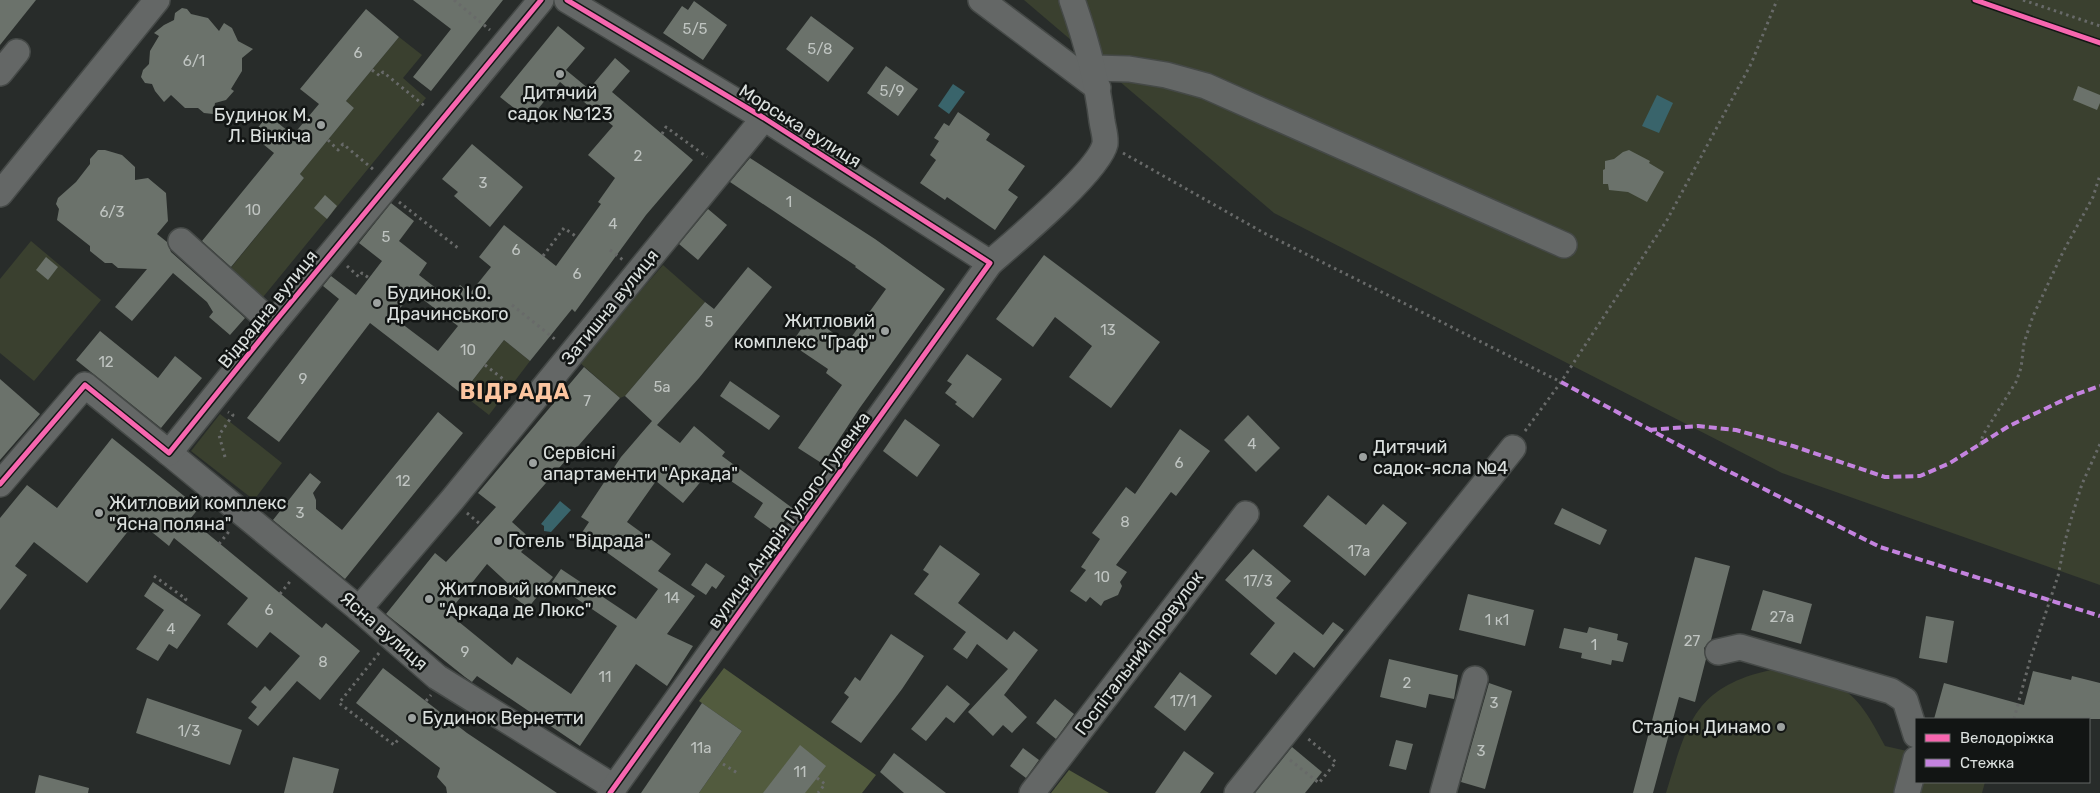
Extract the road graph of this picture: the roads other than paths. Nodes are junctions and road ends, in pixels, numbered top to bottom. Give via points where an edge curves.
1 (157, 0) edge
2 (542, 0) edge
3 (567, 0) edge
4 (981, 0) edge
5 (1072, 0) edge
6 (17, 52) dead end
7 (0, 73) edge
8 (1096, 78) junction
9 (764, 118) junction
10 (0, 194) edge
11 (181, 241) dead end
12 (1564, 245) dead end
13 (990, 263) junction
14 (273, 324) junction
15 (1513, 448) road end
16 (169, 453) junction
17 (0, 484) edge
18 (1246, 514) dead end
19 (359, 608) junction
20 (1718, 652) dead end
21 (1475, 679) dead end
22 (1915, 732) edge
23 (1915, 762) edge
24 (612, 790) edge
25 (1032, 793) edge
26 (1237, 793) edge
27 (1443, 793) edge
28 (1906, 793) edge

1 - 10 street
2 - 14 street, Відрадна вулиця
3 - 9 street, Морська вулиця
4 - 8 street
5 - 8 street
6 - 7 street
8 - 12 street via 1129,68 1206,86
8 - 13 street, вулиця Андрія Гулого-Гуленка via 1105,143 1095,163 1042,217
9 - 13 street, Морська вулиця
9 - 19 street, Затишна вулиця
11 - 14 street
13 - 24 street, вулиця Андрія Гулого-Гуленка via 804,508
14 - 16 street, Відрадна вулиця
15 - 26 street
16 - 17 street via 85,385
16 - 19 street, Ясна вулиця
18 - 25 street, Госпітальний провулок
19 - 24 street, Ясна вулиця via 437,677
20 - 22 street via 1740,647 1891,691 1905,700
21 - 27 street
23 - 28 street

